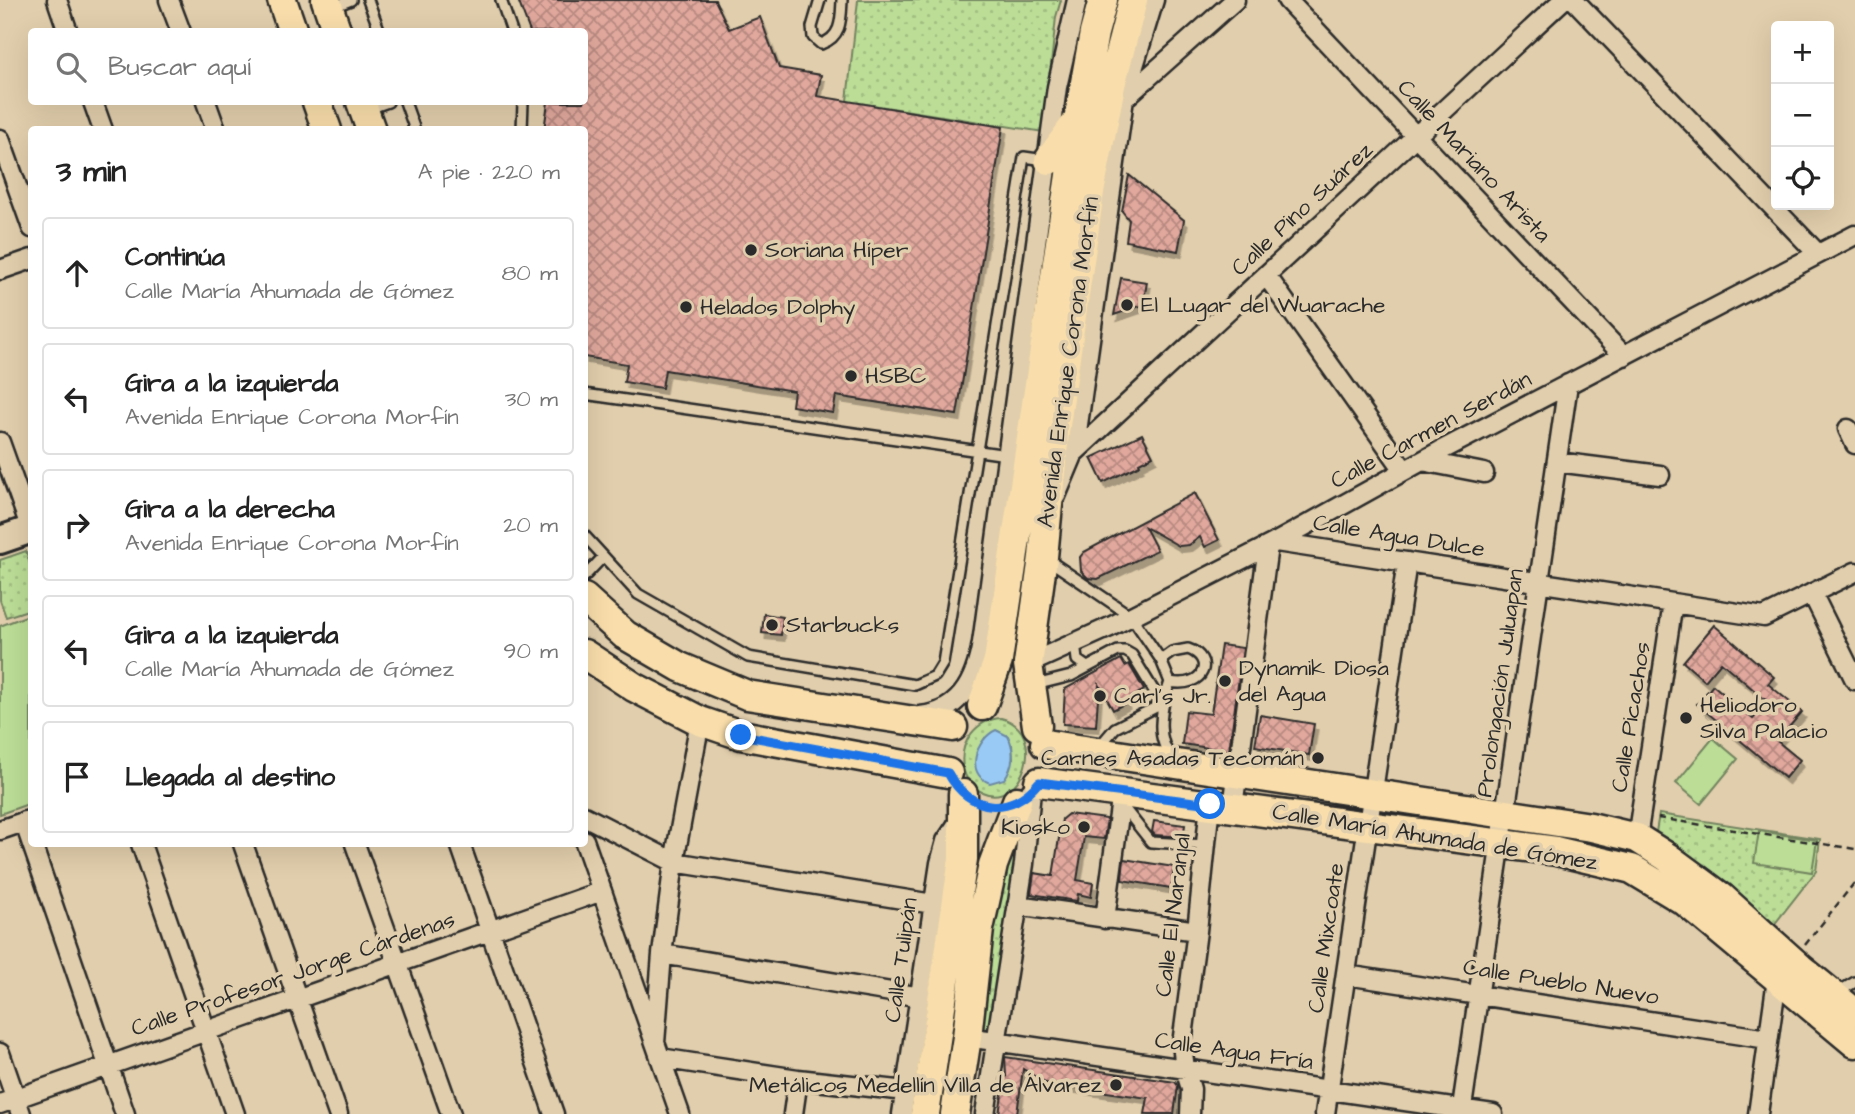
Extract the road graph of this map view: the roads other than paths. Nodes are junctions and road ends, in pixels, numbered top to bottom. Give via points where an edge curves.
1 (57, 0) edge
2 (169, 0) edge
3 (282, 0) edge
4 (368, 0) edge
5 (501, 0) edge
6 (820, 0) edge
7 (842, 0) edge
8 (1077, 0) edge
9 (1103, 0) edge
10 (1133, 0) edge
11 (1154, 0) edge
12 (1235, 0) edge
13 (1287, 0) edge
14 (1563, 0) edge
15 (1574, 0) edge
16 (67, 28) edge
17 (180, 28) edge
18 (292, 28) edge
19 (378, 28) edge
20 (511, 28) edge
21 (94, 105) edge
22 (207, 105) edge
23 (318, 105) edge
24 (406, 105) edge
25 (523, 105) edge
26 (1102, 112) junction
27 (102, 126) edge
28 (215, 126) edge
29 (326, 126) edge
30 (414, 126) edge
31 (522, 126) edge
32 (1416, 136) junction
33 (0, 139) edge
34 (1049, 160) junction
35 (28, 217) edge
36 (1855, 235) edge
37 (1818, 254) junction
38 (28, 260) edge
39 (0, 270) edge
40 (1266, 275) junction
41 (1624, 356) junction
42 (1568, 384) junction
43 (588, 395) edge
44 (0, 442) edge
45 (976, 449) junction
46 (1074, 453) junction
47 (1007, 455) junction
48 (1422, 461) junction
49 (1557, 462) junction
50 (1404, 470) junction
51 (1484, 472) dead end
52 (1660, 475) dead end
53 (1002, 494) junction
54 (1047, 515) junction
55 (28, 521) edge
56 (1020, 527) junction
57 (28, 531) edge
58 (0, 540) edge
59 (588, 540) edge
60 (1272, 544) junction
61 (603, 557) junction
62 (1043, 557) junction
63 (1407, 562) junction
64 (1855, 572) edge
65 (588, 573) edge
66 (1539, 582) junction
67 (1812, 593) junction
68 (588, 602) edge
69 (1673, 603) junction
70 (1131, 616) junction
71 (984, 636) junction
72 (1075, 643) junction
73 (588, 657) edge
74 (1161, 660) junction
75 (998, 661) junction
76 (1087, 667) junction
77 (1029, 675) junction
78 (1855, 680) edge
79 (1170, 682) junction
80 (1162, 704) junction
81 (982, 706) junction
82 (884, 716) junction
83 (700, 721) junction
84 (953, 727) junction
85 (1041, 735) junction
86 (1095, 752) junction
87 (1178, 764) junction
88 (1237, 772) junction
89 (1029, 792) junction
90 (957, 795) junction
91 (1373, 795) junction
92 (1121, 798) junction
93 (1221, 805) junction
94 (1505, 814) junction
95 (588, 818) edge
96 (28, 820) edge
97 (1368, 825) junction
98 (1639, 827) junction
99 (0, 830) edge
100 (1501, 844) junction
101 (1206, 845) junction
102 (37, 847) edge
103 (142, 847) edge
104 (244, 847) edge
105 (356, 847) edge
106 (461, 847) edge
107 (586, 847) edge
108 (674, 862) junction
109 (602, 891) junction
110 (933, 904) junction
111 (1017, 905) junction
112 (1105, 919) junction
113 (490, 930) junction
114 (1197, 932) junction
115 (662, 954) junction
116 (397, 963) junction
117 (1785, 970) junction
118 (1346, 975) junction
119 (1478, 994) junction
120 (1848, 997) edge
121 (921, 998) junction
122 (298, 999) junction
123 (206, 1031) junction
124 (967, 1037) junction
125 (1768, 1039) junction
126 (997, 1041) junction
127 (1855, 1043) edge
128 (658, 1050) junction
129 (0, 1053) edge
130 (108, 1065) junction
131 (1185, 1069) junction
132 (797, 1079) junction
133 (1328, 1090) junction
134 (906, 1091) junction
135 (12, 1105) edge
136 (1461, 1112) edge
137 (125, 1114) edge
138 (236, 1114) edge
139 (338, 1114) edge
140 (451, 1114) edge
141 (554, 1114) edge
142 (680, 1114) edge
143 (793, 1114) edge
144 (902, 1114) edge
145 (925, 1114) edge
146 (955, 1114) edge
147 (985, 1114) edge
148 (1190, 1114) edge
149 (1325, 1114) edge
150 (1493, 1114) edge
151 (1758, 1114) edge

1 - 16 street
2 - 17 street
3 - 18 main road
4 - 19 lane
5 - 20 lane
6 - 7 lane via 812,27 813,37 821,44 832,40 840,28
8 - 34 street via 1057,87
9 - 26 main road, Avenida Enrique Corona Morfín via 1094,33
10 - 26 main road, Avenida Enrique Corona Morfín
11 - 26 street
12 - 26 street
13 - 32 street, Calle Mariano Arista
14 - 32 street, Calle Pino Suárez
15 - 37 street
21 - 27 street
22 - 28 street
23 - 29 main road
24 - 30 lane
25 - 31 lane
26 - 34 main road
26 - 46 street
26 - 54 main road, Avenida Enrique Corona Morfín
26 - 56 main road, Avenida Enrique Corona Morfín
32 - 40 street, Calle Pino Suárez
32 - 41 street, Calle Mariano Arista
33 - 35 street
34 - 45 lane via 1024,157
34 - 47 street
36 - 37 street, Calle Carmen Serdán
37 - 41 street, Calle Carmen Serdán
38 - 39 street
40 - 46 street, Calle Pino Suárez
40 - 50 street
41 - 42 street, Calle Carmen Serdán
42 - 48 street, Calle Carmen Serdán
42 - 49 street, Prolongación Juluapan
43 - 45 lane
44 - 55 street
45 - 47 lane
45 - 61 lane via 943,663 935,676 915,685 748,657 638,594
46 - 54 street
47 - 53 street
48 - 50 street, Calle Carmen Serdán
48 - 51 street
49 - 52 street
49 - 66 street, Prolongación Juluapan
50 - 60 street, Calle Carmen Serdán
53 - 56 main road
53 - 71 street
54 - 62 main road, Avenida Enrique Corona Morfín
56 - 75 main road, Avenida Enrique Corona Morfín
57 - 58 street
59 - 61 lane
60 - 63 street, Calle Agua Dulce
60 - 70 street, Calle Carmen Serdán
60 - 88 street, Calle El Naranjal
61 - 65 lane
62 - 70 lane
62 - 77 main road, Avenida Enrique Corona Morfín
63 - 66 street, Calle Agua Dulce
63 - 91 street, Calle Mixcoate
64 - 67 street
66 - 69 street, Calle Agua Dulce
66 - 94 street, Prolongación Juluapan
67 - 69 street, Calle Agua Dulce via 1764,617
67 - 78 street
68 - 82 main road via 625,635 680,667 747,695
69 - 98 street, Calle Picachos
70 - 72 street, Calle Carmen Serdán
70 - 74 lane
71 - 75 street
71 - 82 street via 972,679 950,706 935,714
72 - 76 lane via 1077,660
72 - 77 street, Calle Carmen Serdán
73 - 83 main road
74 - 79 lane
74 - 79 lane via 1188,649 1201,660 1202,671 1195,681
75 - 81 main road, Avenida Enrique Corona Morfín
76 - 77 lane via 1071,676
76 - 80 lane via 1125,651
77 - 85 main road, Avenida Enrique Corona Morfín
79 - 80 lane
80 - 86 lane via 1115,728
80 - 87 lane via 1165,750
81 - 84 main road
81 - 85 main road via 1013,707 1027,715
82 - 84 main road
83 - 90 main road
83 - 108 street
84 - 90 main road via 944,757
85 - 86 main road, Calle María Ahumada de Gómez
85 - 89 main road, Avenida Enrique Corona Morfín via 1046,757
86 - 87 main road, Calle María Ahumada de Gómez
87 - 88 main road, Calle María Ahumada de Gómez
88 - 91 main road, Calle María Ahumada de Gómez
88 - 93 street, Calle El Naranjal
89 - 90 main road via 1003,805 989,806
89 - 92 main road, Calle María Ahumada de Gómez
89 - 111 street, Avenida Enrique Corona Morfín
89 - 124 main road, Avenida Enrique Corona Morfín via 993,865 979,929
90 - 110 street, Calle Tulipán
90 - 145 main road via 963,859
91 - 94 main road, Calle María Ahumada de Gómez
91 - 97 street, Calle Mixcoate
92 - 93 main road, Calle María Ahumada de Gómez
92 - 101 lane via 1151,842
92 - 112 street
93 - 97 main road, Calle María Ahumada de Gómez
93 - 101 street, Calle El Naranjal
94 - 98 main road, Calle María Ahumada de Gómez via 1591,827
94 - 100 street, Prolongación Juluapan
95 - 108 street
96 - 99 street
97 - 100 main road, Calle María Ahumada de Gómez
97 - 118 street, Calle Mixcoate
98 - 117 main road, Calle María Ahumada de Gómez via 1721,897
100 - 117 main road, Calle María Ahumada de Gómez via 1632,869
100 - 119 street, Prolongación Juluapan
101 - 114 street, Calle El Naranjal
102 - 130 street
103 - 123 street
104 - 122 street
105 - 116 street
106 - 113 street
107 - 109 street
108 - 110 street
108 - 115 street
109 - 113 street, Calle Profesor Jorge Cárdenas
109 - 128 street
110 - 121 street, Calle Tulipán
111 - 112 street
111 - 126 street, Avenida Enrique Corona Morfín
112 - 114 street
113 - 116 street, Calle Profesor Jorge Cárdenas
113 - 141 street
114 - 131 street, Calle El Naranjal via 1182,1044
115 - 121 street
115 - 128 street
116 - 122 street, Calle Profesor Jorge Cárdenas
116 - 140 street
117 - 120 main road, Calle María Ahumada de Gómez
117 - 125 street
117 - 127 main road, Calle María Ahumada de Gómez
118 - 119 street, Calle Pueblo Nuevo
118 - 133 street, Calle Mixcoate
119 - 125 street, Calle Pueblo Nuevo
119 - 136 street, Prolongación Juluapan
121 - 134 street, Calle Tulipán
122 - 123 street, Calle Profesor Jorge Cárdenas
122 - 139 street
123 - 130 street, Calle Profesor Jorge Cárdenas
123 - 138 street
124 - 126 street, Calle Agua Fría
124 - 146 main road, Avenida Enrique Corona Morfín
125 - 151 street
126 - 131 street, Calle Agua Fría
126 - 147 street, Avenida Enrique Corona Morfín
128 - 132 street
128 - 142 street
129 - 135 street
130 - 135 street, Calle Profesor Jorge Cárdenas
130 - 137 street
131 - 133 street, Calle Agua Fría
131 - 148 street, Calle El Naranjal
132 - 134 street
132 - 143 street
133 - 136 street, Calle Agua Fría
133 - 149 street, Calle Mixcoate
134 - 144 street, Calle Tulipán
136 - 150 street, Calle Agua Fría

